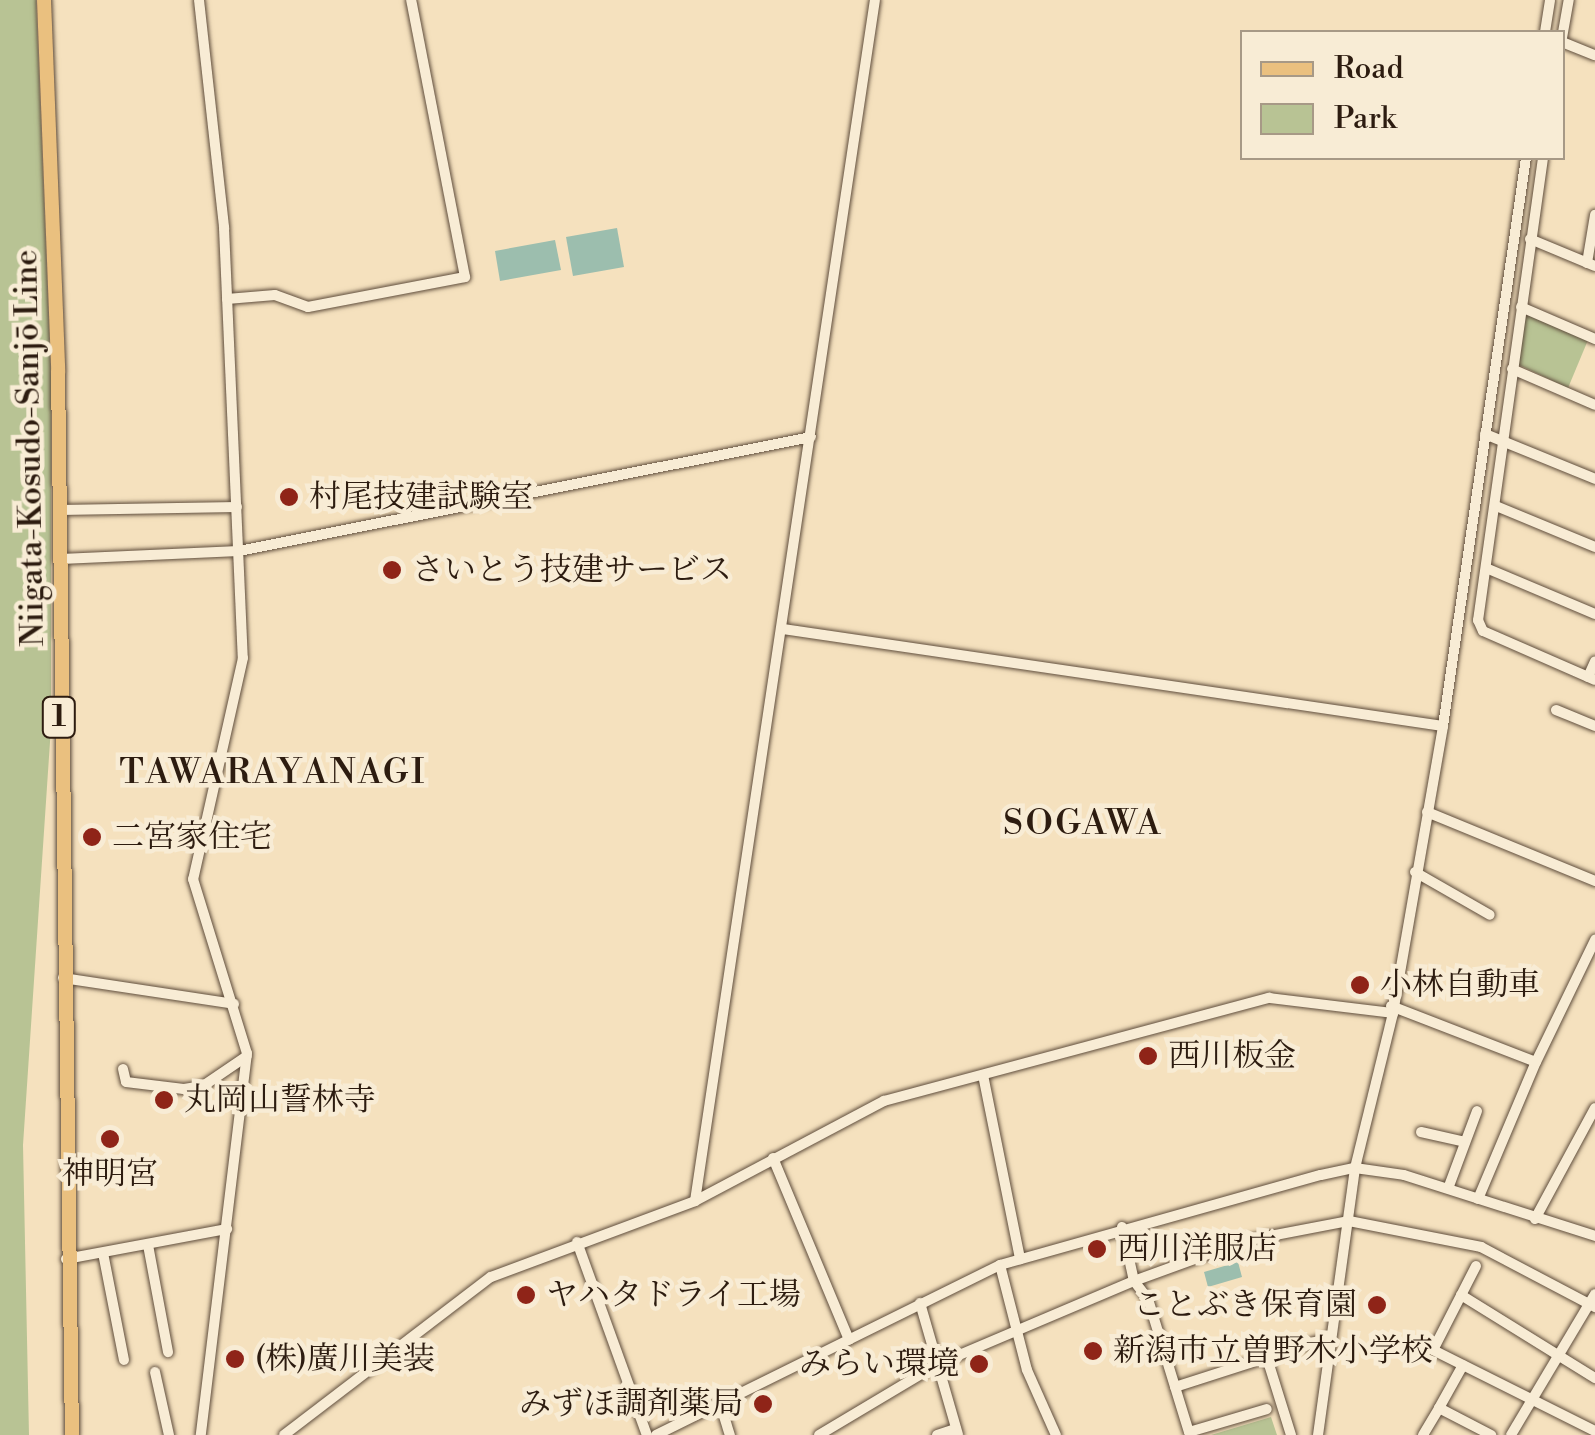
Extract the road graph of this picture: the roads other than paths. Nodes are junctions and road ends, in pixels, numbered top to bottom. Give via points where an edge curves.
1 (44, 0) edge
2 (199, 0) edge
3 (411, 0) edge
4 (875, 0) edge
5 (1550, 0) edge
6 (1569, 0) edge
7 (1545, 30) edge
8 (1564, 30) edge
9 (1565, 41) edge
10 (1595, 55) edge
11 (1526, 160) edge
12 (1543, 160) edge
13 (1595, 215) edge
14 (1530, 238) junction
15 (1591, 264) edge
16 (227, 299) junction
17 (1521, 308) junction
18 (1595, 339) edge
19 (1512, 369) junction
20 (1595, 404) edge
21 (1485, 434) junction
22 (811, 436) junction
23 (1502, 439) junction
24 (1595, 479) edge
25 (1496, 506) junction
26 (237, 508) junction
27 (60, 510) junction
28 (1595, 546) edge
29 (238, 551) junction
30 (61, 559) junction
31 (1486, 568) junction
32 (1595, 614) edge
33 (784, 629) junction
34 (1595, 661) edge
35 (1592, 678) edge
36 (1556, 710) dead end
37 (1443, 726) junction
38 (1595, 726) edge
39 (1427, 812) junction
40 (1415, 872) junction
41 (1595, 881) edge
42 (1490, 916) dead end
43 (1595, 940) edge
44 (63, 978) junction
45 (234, 1004) junction
46 (1392, 1010) junction
47 (248, 1056) junction
48 (1536, 1062) junction
49 (123, 1070) dead end
50 (983, 1075) junction
51 (1595, 1108) edge
52 (1477, 1111) dead end
53 (1422, 1132) dead end
54 (1465, 1142) junction
55 (774, 1158) junction
56 (1356, 1168) junction
57 (1449, 1186) junction
58 (1478, 1199) junction
59 (695, 1201) junction
60 (1534, 1219) junction
61 (1349, 1221) junction
62 (1122, 1227) junction
63 (227, 1230) junction
64 (1595, 1235) edge
65 (577, 1242) junction
66 (148, 1245) junction
67 (103, 1252) junction
68 (66, 1259) junction
69 (1020, 1260) junction
70 (1000, 1266) junction
71 (1476, 1266) dead end
72 (1134, 1281) junction
73 (1461, 1295) junction
74 (1593, 1301) edge
75 (920, 1303) junction
76 (1016, 1333) junction
77 (1328, 1338) junction
78 (849, 1340) junction
79 (168, 1352) dead end
80 (1557, 1355) junction
81 (1267, 1358) junction
82 (124, 1360) dead end
83 (938, 1364) junction
84 (1463, 1364) junction
85 (155, 1372) dead end
86 (1595, 1378) edge
87 (1175, 1387) junction
88 (1532, 1399) junction
89 (720, 1403) junction
90 (1440, 1408) junction
91 (1267, 1409) dead end
92 (1595, 1431) edge
93 (957, 1432) edge
94 (72, 1435) edge
95 (169, 1435) edge
96 (200, 1435) edge
97 (284, 1435) edge
98 (647, 1435) edge
99 (658, 1435) edge
100 (730, 1435) edge
101 (819, 1435) edge
102 (937, 1435) edge
103 (1056, 1435) edge
104 (1291, 1435) edge
105 (1318, 1435) edge
106 (1423, 1435) edge
107 (1491, 1435) edge
108 (1511, 1435) edge

1 - 27 main road, Niigata-Kosudo-Sanjō Line / 1
2 - 16 street
3 - 16 street via 465,277 308,307 276,296
4 - 22 street
5 - 7 street
6 - 8 street
9 - 10 street
11 - 21 street
12 - 14 street
13 - 15 street
14 - 15 street
14 - 17 street
16 - 26 street
17 - 18 street
17 - 19 street
19 - 20 street
19 - 23 street
21 - 23 street
21 - 37 street
22 - 29 street
22 - 33 street
23 - 24 street
23 - 25 street
25 - 28 street
25 - 31 street
26 - 27 street
26 - 29 street
27 - 30 main road, Niigata-Kosudo-Sanjō Line / 1
29 - 30 street
29 - 45 street via 242,673 192,879
30 - 44 main road, Niigata-Kosudo-Sanjō Line / 1
31 - 32 street
31 - 35 street via 1478,620 1483,630
33 - 37 street
33 - 59 street
34 - 35 street
36 - 38 street
37 - 39 street
39 - 40 street
39 - 41 street
40 - 42 street
40 - 46 street
43 - 48 street
44 - 45 street
44 - 68 main road, Niigata-Kosudo-Sanjō Line / 1
45 - 47 street
46 - 48 street
46 - 50 street via 1269,998
46 - 56 street
47 - 49 street via 202,1086 184,1089 126,1082
47 - 63 street
48 - 58 street
50 - 55 street via 884,1101
50 - 69 street
51 - 60 street
52 - 54 street
53 - 54 street
54 - 57 street
55 - 59 street
55 - 78 street
56 - 57 street
56 - 61 street
56 - 62 street
57 - 58 street
58 - 60 street
59 - 65 street
60 - 64 street
61 - 72 street via 1244,1241
61 - 74 street via 1481,1246
61 - 77 street
62 - 69 street
62 - 72 street
63 - 66 street
63 - 96 street
65 - 97 street via 491,1277
65 - 98 street
66 - 67 street
66 - 79 street
67 - 68 street
67 - 82 street
68 - 94 main road, Niigata-Kosudo-Sanjō Line / 1
69 - 70 street
70 - 75 street
70 - 76 street
71 - 73 street
72 - 76 street
72 - 87 street via 1148,1298
73 - 80 street
73 - 84 street via 1433,1350
74 - 80 street
75 - 78 street
75 - 83 street
76 - 83 street
76 - 103 street
77 - 81 street
77 - 105 street
78 - 89 street
80 - 86 street
80 - 88 street
81 - 87 street
81 - 104 street
83 - 93 street
83 - 101 street
84 - 88 street
84 - 90 street
85 - 95 street
87 - 91 street via 1189,1432
88 - 92 street
88 - 108 street
89 - 99 street
89 - 100 street
90 - 106 street
90 - 107 street
93 - 102 street

